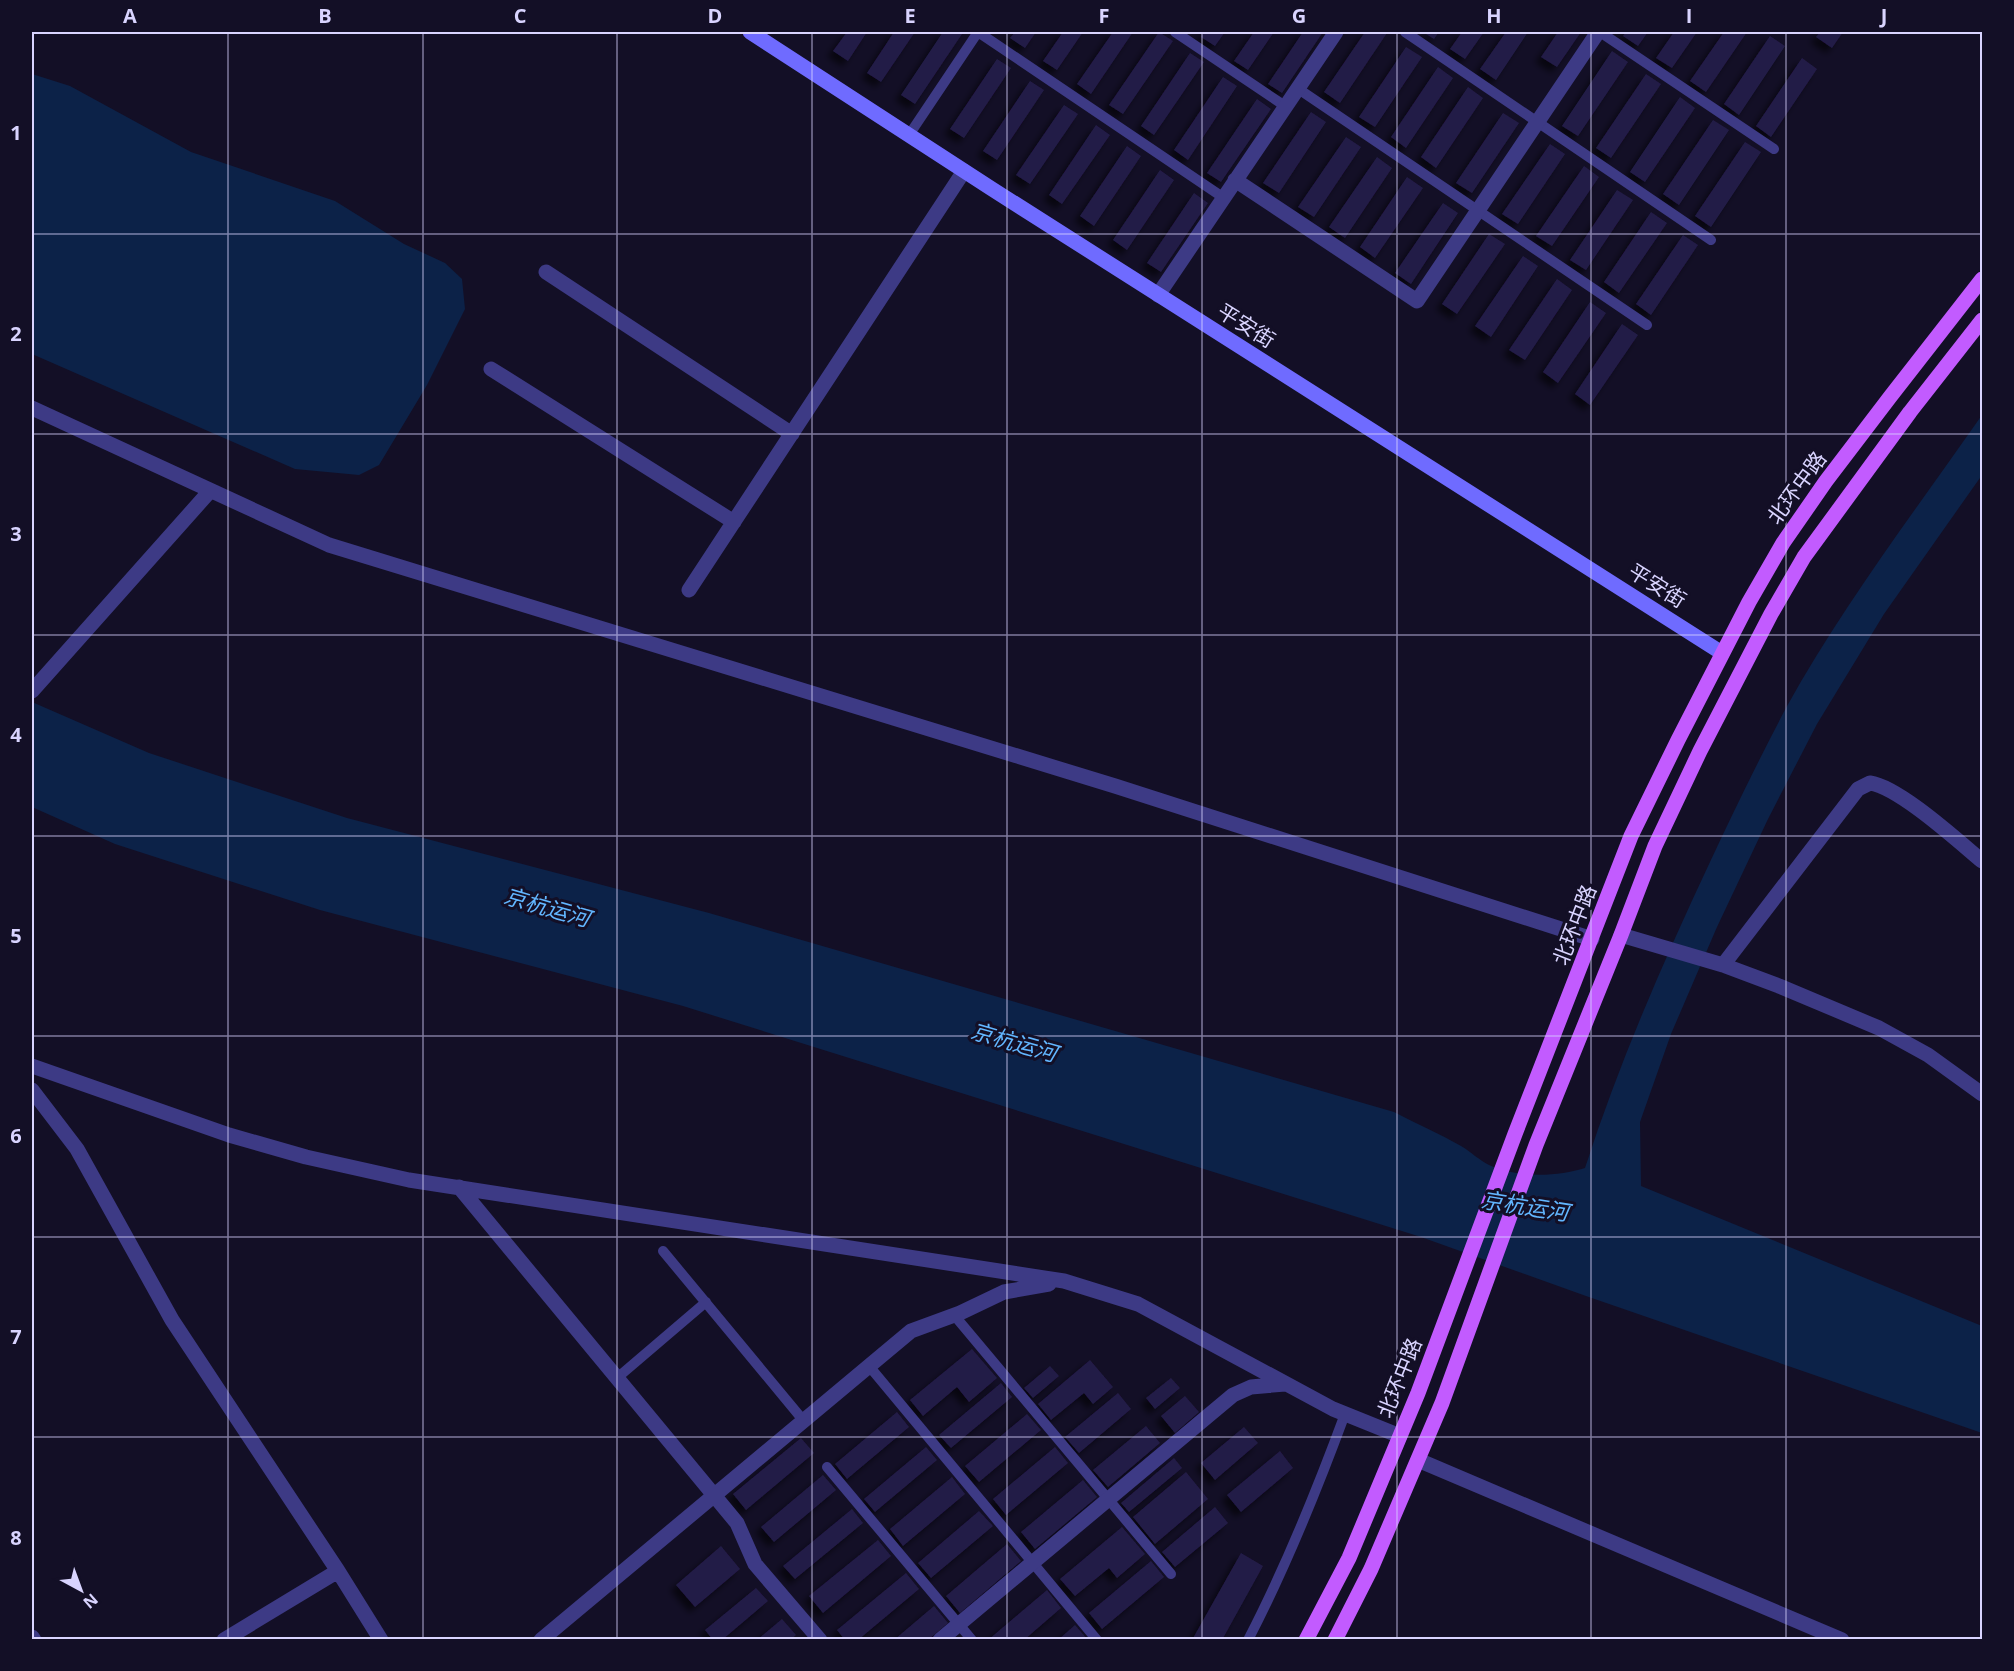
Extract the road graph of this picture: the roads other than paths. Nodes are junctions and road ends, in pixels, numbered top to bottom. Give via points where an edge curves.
1 (750, 32) edge
2 (978, 32) edge
3 (1174, 32) edge
4 (1336, 32) edge
5 (1405, 32) edge
6 (1599, 32) edge
7 (1297, 88) junction
8 (1285, 106) junction
9 (1538, 122) junction
10 (909, 135) junction
11 (1774, 149) dead end
12 (964, 171) junction
13 (1235, 180) junction
14 (1224, 198) junction
15 (1478, 210) junction
16 (1711, 240) dead end
17 (546, 272) dead end
18 (1983, 279) edge
19 (1158, 295) junction
20 (1983, 320) edge
21 (1647, 325) dead end
22 (491, 369) dead end
23 (32, 408) edge
24 (792, 434) junction
25 (210, 490) junction
26 (734, 522) junction
27 (689, 590) dead end
28 (1722, 652) junction
29 (32, 691) edge
30 (1983, 861) edge
31 (1621, 935) junction
32 (1592, 939) junction
33 (1723, 965) junction
34 (32, 1066) edge
35 (32, 1090) edge
36 (1983, 1094) edge
37 (459, 1187) junction
38 (663, 1251) dead end
39 (1064, 1281) junction
40 (706, 1302) junction
41 (954, 1315) junction
42 (868, 1366) junction
43 (617, 1378) junction
44 (1288, 1384) junction
45 (1345, 1414) junction
46 (803, 1420) junction
47 (1400, 1436) junction
48 (1418, 1460) junction
49 (827, 1467) dead end
50 (714, 1495) junction
51 (1108, 1499) junction
52 (1032, 1563) junction
53 (338, 1571) junction
54 (1171, 1574) dead end
55 (959, 1624) junction
56 (246, 1626) junction
57 (224, 1640) edge
58 (255, 1640) edge
59 (381, 1640) edge
60 (541, 1640) edge
61 (820, 1640) edge
62 (940, 1640) edge
63 (972, 1640) edge
64 (1096, 1640) edge
65 (1248, 1640) edge
66 (1306, 1640) edge
67 (1335, 1640) edge
68 (1842, 1640) edge

1 - 10 street, 平安街
2 - 10 lane
2 - 14 lane
3 - 8 lane
4 - 7 street
5 - 9 lane
6 - 9 street
6 - 11 lane
7 - 8 street
7 - 15 lane
8 - 13 street
9 - 15 street
9 - 16 lane
10 - 12 street, 平安街
12 - 19 street, 平安街
12 - 24 street
13 - 14 street
13 - 15 street via 1418,300
14 - 19 street
15 - 21 lane
17 - 24 street
18 - 28 main road, 北环中路 via 1882,406 1783,543
19 - 28 street, 平安街
20 - 31 main road via 1804,556 1695,761 1655,846
22 - 26 street
23 - 25 street
24 - 26 street
25 - 29 street
25 - 32 street via 329,545 1115,786
26 - 27 street
28 - 32 main road, 北环中路 via 1632,836
30 - 33 street via 1908,802 1870,783 1858,789
31 - 33 street
31 - 48 main road via 1536,1145
32 - 47 main road, 北环中路
33 - 36 street via 1879,1028 1928,1055
34 - 37 street via 306,1157
35 - 53 street via 77,1149 172,1320
37 - 39 street
37 - 43 street
38 - 40 lane
39 - 41 street via 1004,1292
39 - 44 street via 1138,1304
40 - 43 lane
40 - 46 lane
41 - 42 street via 911,1331
41 - 51 lane
42 - 46 street
42 - 52 lane
43 - 50 street
44 - 45 street
44 - 51 street via 1251,1387 1233,1395
45 - 47 street
45 - 65 lane via 1317,1490
46 - 50 street
47 - 66 main road, 北环中路 via 1348,1558
48 - 67 main road
48 - 68 street
49 - 55 lane
50 - 60 street
50 - 61 street via 737,1523 755,1564
51 - 52 street
51 - 54 lane
52 - 55 street
52 - 64 lane
53 - 56 street
53 - 59 street
55 - 62 street
55 - 63 lane
56 - 57 street
56 - 58 street

